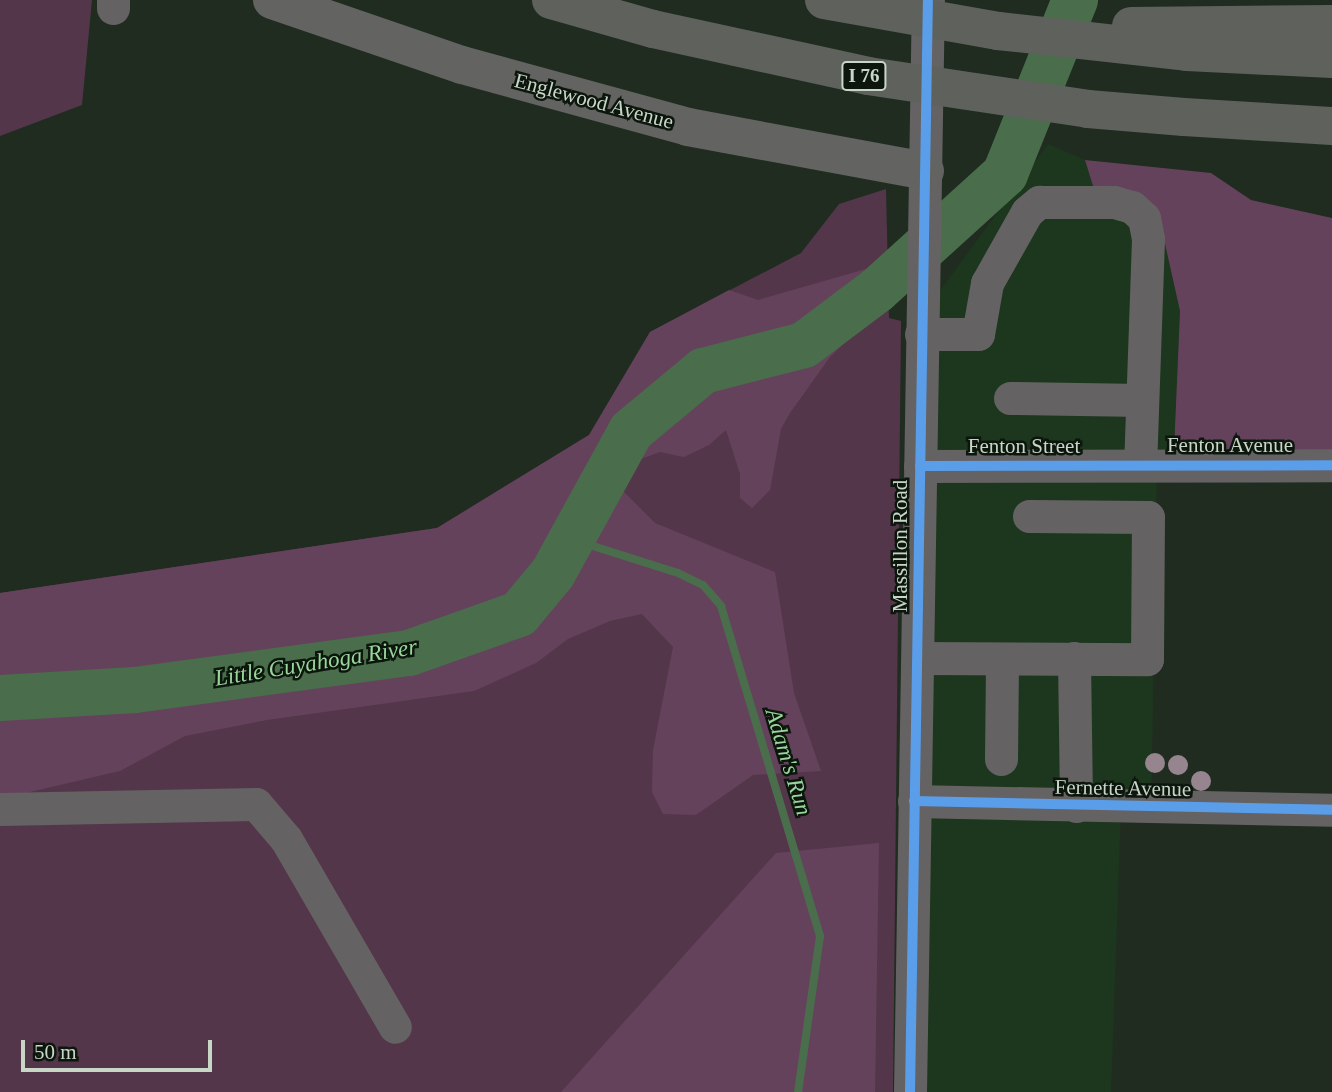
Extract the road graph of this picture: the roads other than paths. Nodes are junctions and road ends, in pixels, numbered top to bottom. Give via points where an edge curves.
1 (272, 0) edge
2 (551, 0) edge
3 (824, 0) edge
4 (928, 0) edge
5 (1332, 24) edge
6 (1188, 38) junction
7 (1332, 59) edge
8 (1332, 126) edge
9 (925, 171) junction
10 (920, 324) junction
11 (1010, 398) dead end
12 (1142, 400) junction
13 (1134, 464) junction
14 (920, 466) junction
15 (1332, 466) edge
16 (1029, 516) dead end
17 (918, 658) junction
18 (1074, 658) junction
19 (1002, 659) junction
20 (1001, 759) dead end
21 (914, 801) junction
22 (1076, 806) junction
23 (0, 809) edge
24 (1332, 810) edge
25 (395, 1027) dead end
26 (910, 1092) edge

1 - 9 main road, Englewood Avenue via 462,65 688,127
2 - 8 highway, I 76, bridge via 653,29 855,74 1075,107
3 - 6 highway, bridge via 998,31
4 - 9 street, Massillon Road
5 - 6 highway
6 - 7 highway
9 - 10 street, Massillon Road
10 - 12 street via 978,334 987,283 1027,212 1039,202 1114,202 1132,207 1144,218 1148,239
10 - 14 street, Massillon Road
11 - 12 street
12 - 13 street
13 - 14 street, Fenton Street
13 - 15 street, Fenton Avenue
14 - 17 street, Massillon Road
16 - 18 street via 1148,517 1147,659
17 - 19 street
17 - 21 street, Massillon Road
18 - 19 street
18 - 22 street
19 - 20 street
21 - 22 street, Fernette Avenue
21 - 26 street, Massillon Road
22 - 24 street, Fernette Avenue
23 - 25 street via 256,804 286,839

